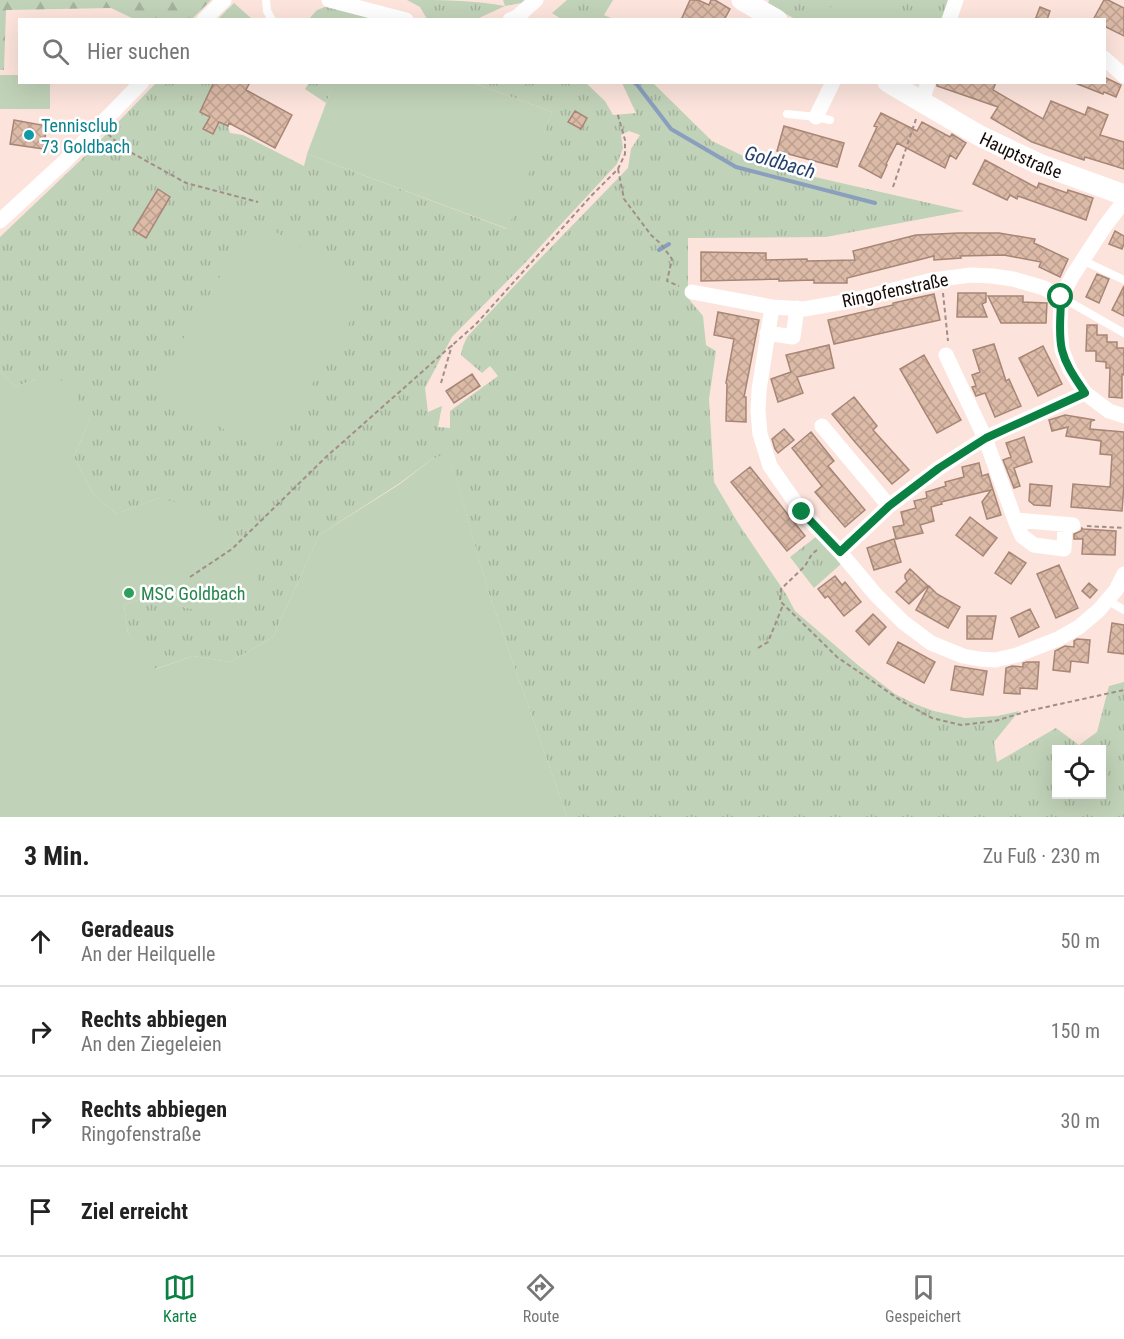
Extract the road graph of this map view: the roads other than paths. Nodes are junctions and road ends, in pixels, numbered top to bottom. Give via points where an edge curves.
1 (224, 0) edge
2 (266, 0) edge
3 (329, 0) edge
4 (536, 0) edge
5 (956, 0) edge
6 (749, 2) edge
7 (206, 18) edge
8 (271, 18) edge
9 (398, 18) edge
10 (515, 18) edge
11 (774, 18) edge
12 (950, 18) edge
13 (1106, 60) edge
14 (1124, 76) edge
15 (140, 84) edge
16 (832, 84) edge
17 (895, 84) edge
18 (925, 92) edge
19 (787, 114) dead end
20 (823, 118) joint
21 (1124, 195) edge
22 (1124, 201) edge
23 (0, 221) edge
24 (1082, 260) junction
25 (1124, 279) edge
26 (692, 292) road end
27 (1061, 297) junction
28 (772, 307) junction
29 (797, 308) junction
30 (767, 333) junction
31 (1124, 333) edge
32 (946, 354) road end
33 (1085, 393) junction
34 (1124, 416) edge
35 (822, 426) dead end
36 (986, 438) junction
37 (889, 506) junction
38 (1015, 520) junction
39 (840, 552) junction
40 (1124, 574) edge
41 (1107, 600) junction
42 (1124, 610) edge

1 - 7 street
2 - 8 lane
3 - 9 street
4 - 10 street
5 - 12 street
6 - 11 street
13 - 14 street
15 - 23 street
16 - 20 street
17 - 18 street, Hauptstraße
18 - 21 street, Hauptstraße via 980,136 1039,164
19 - 20 lane
22 - 24 street
24 - 25 lane
24 - 27 street
26 - 28 street, Ringofenstraße
27 - 29 street, Ringofenstraße via 1013,279 971,275
27 - 31 lane
27 - 33 street via 1062,350
28 - 29 street, Ringofenstraße
28 - 30 street
29 - 30 street via 793,337
30 - 39 street via 759,400 764,450 770,466 802,512
32 - 36 street
33 - 34 street
33 - 36 street
35 - 37 street
36 - 37 street
36 - 38 street
37 - 39 street
38 - 38 street via 1069,524 1064,549 1034,545 1022,536
39 - 41 street via 903,622 931,643 979,659 1017,655 1058,639 1079,627
40 - 41 street
41 - 42 lane

